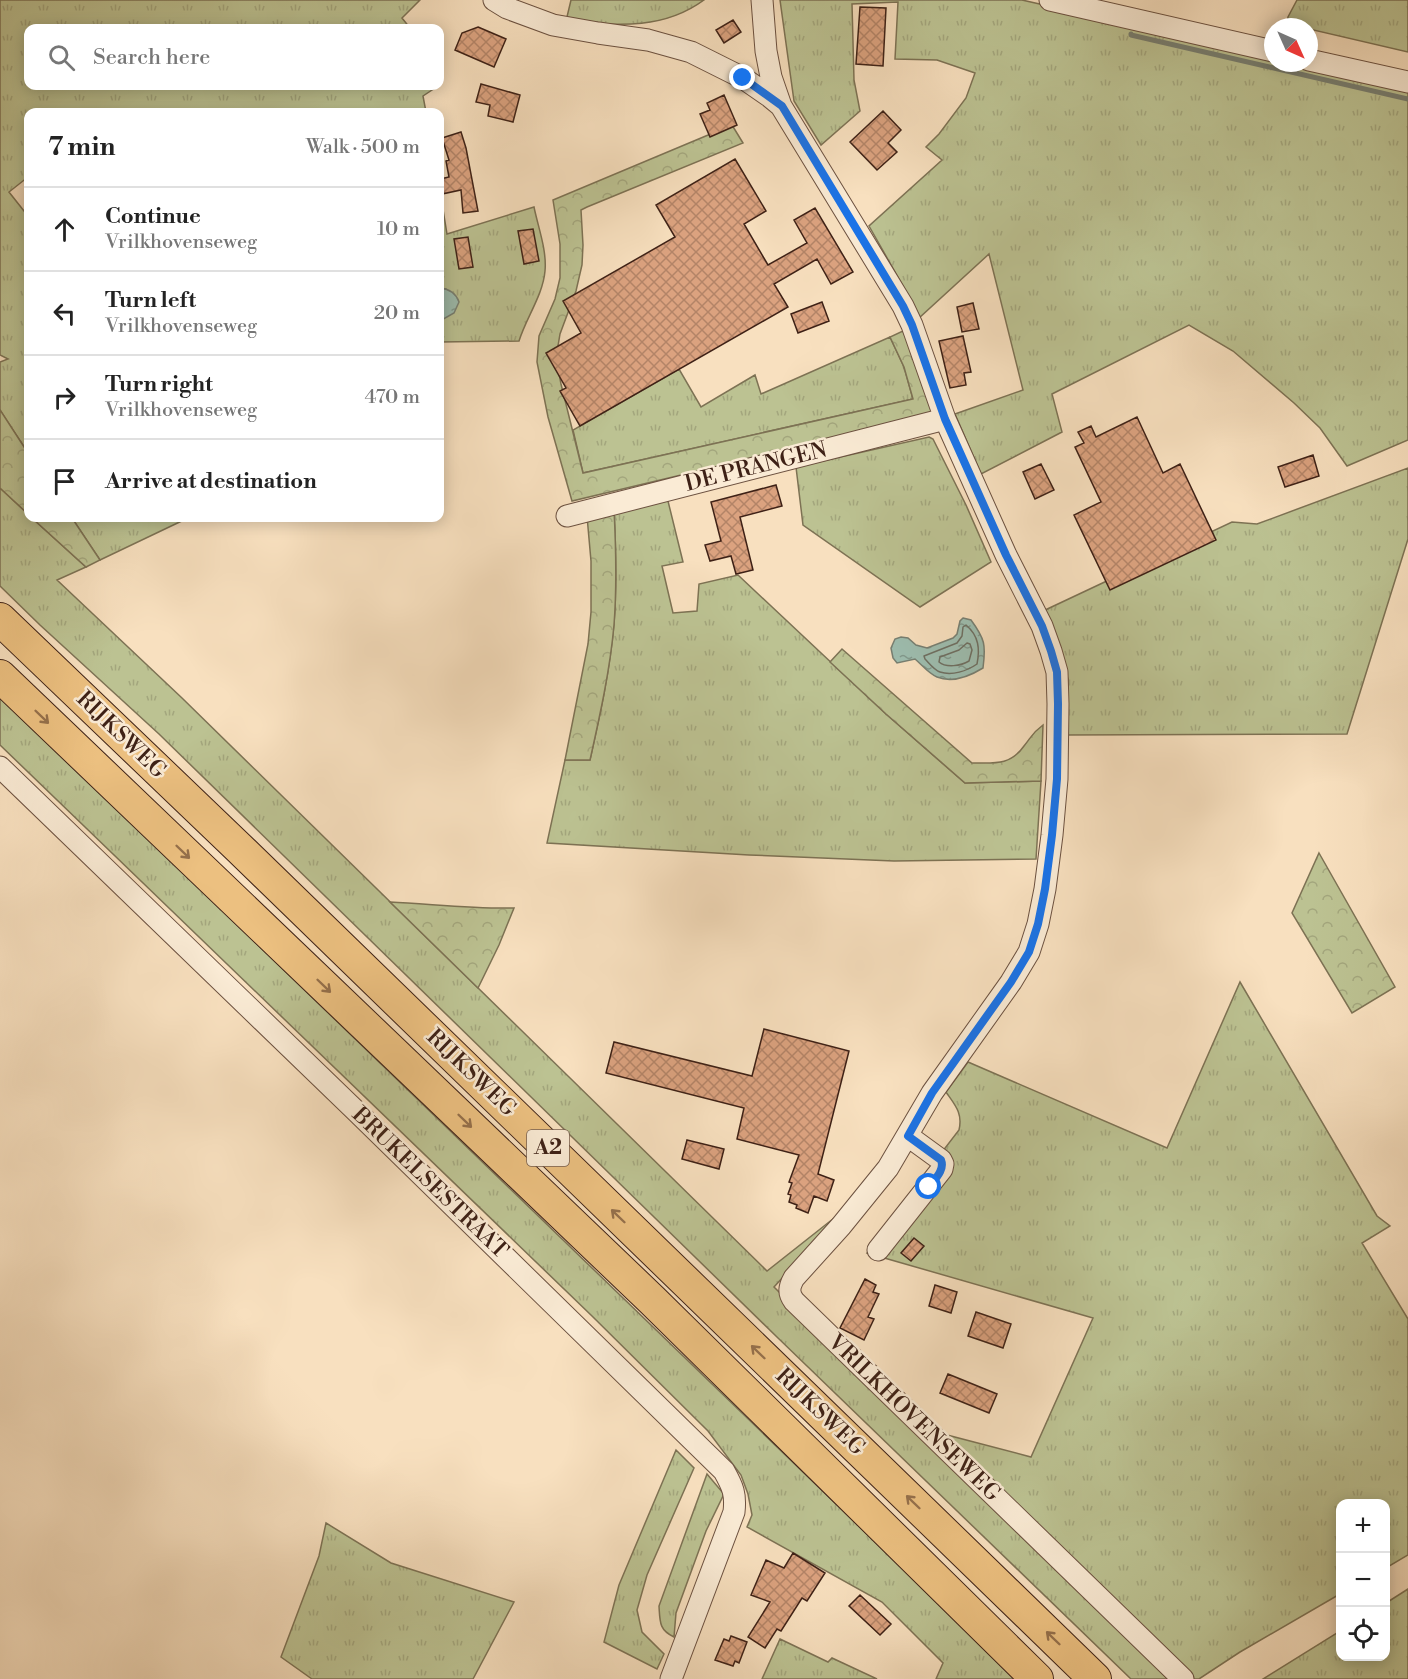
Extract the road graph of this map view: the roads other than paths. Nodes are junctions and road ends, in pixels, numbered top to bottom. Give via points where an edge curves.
1 (494, 0) edge
2 (762, 0) edge
3 (1050, 0) edge
4 (1264, 49) edge
5 (1318, 62) edge
6 (1408, 82) edge
7 (782, 106) junction
8 (945, 419) junction
9 (567, 516) dead end
10 (0, 619) edge
11 (0, 676) edge
12 (0, 767) edge
13 (908, 1136) junction
14 (878, 1250) dead end
15 (671, 1679) edge
16 (1037, 1679) edge
17 (1095, 1679) edge
18 (1183, 1679) edge

1 - 7 street, VRILKHOVENSEWEG via 553,25 648,39 691,52 743,78
2 - 7 street via 771,78
3 - 4 street
5 - 6 street
7 - 8 street, VRILKHOVENSEWEG via 903,306
8 - 9 street, DE PRANGEN
8 - 13 street, VRILKHOVENSEWEG via 1051,651 1057,672 1057,779 1045,889 1029,952 932,1093
17 -> 10 highway, RIJKSWEG / A2
11 -> 16 highway, RIJKSWEG / A2 via 652,1300
12 - 15 street, BRUKELSESTRAAT via 724,1471 735,1497 734,1512
13 - 14 street via 941,1160 942,1169
13 - 18 street, VRILKHOVENSEWEG via 869,1193 794,1278 789,1290 791,1298

